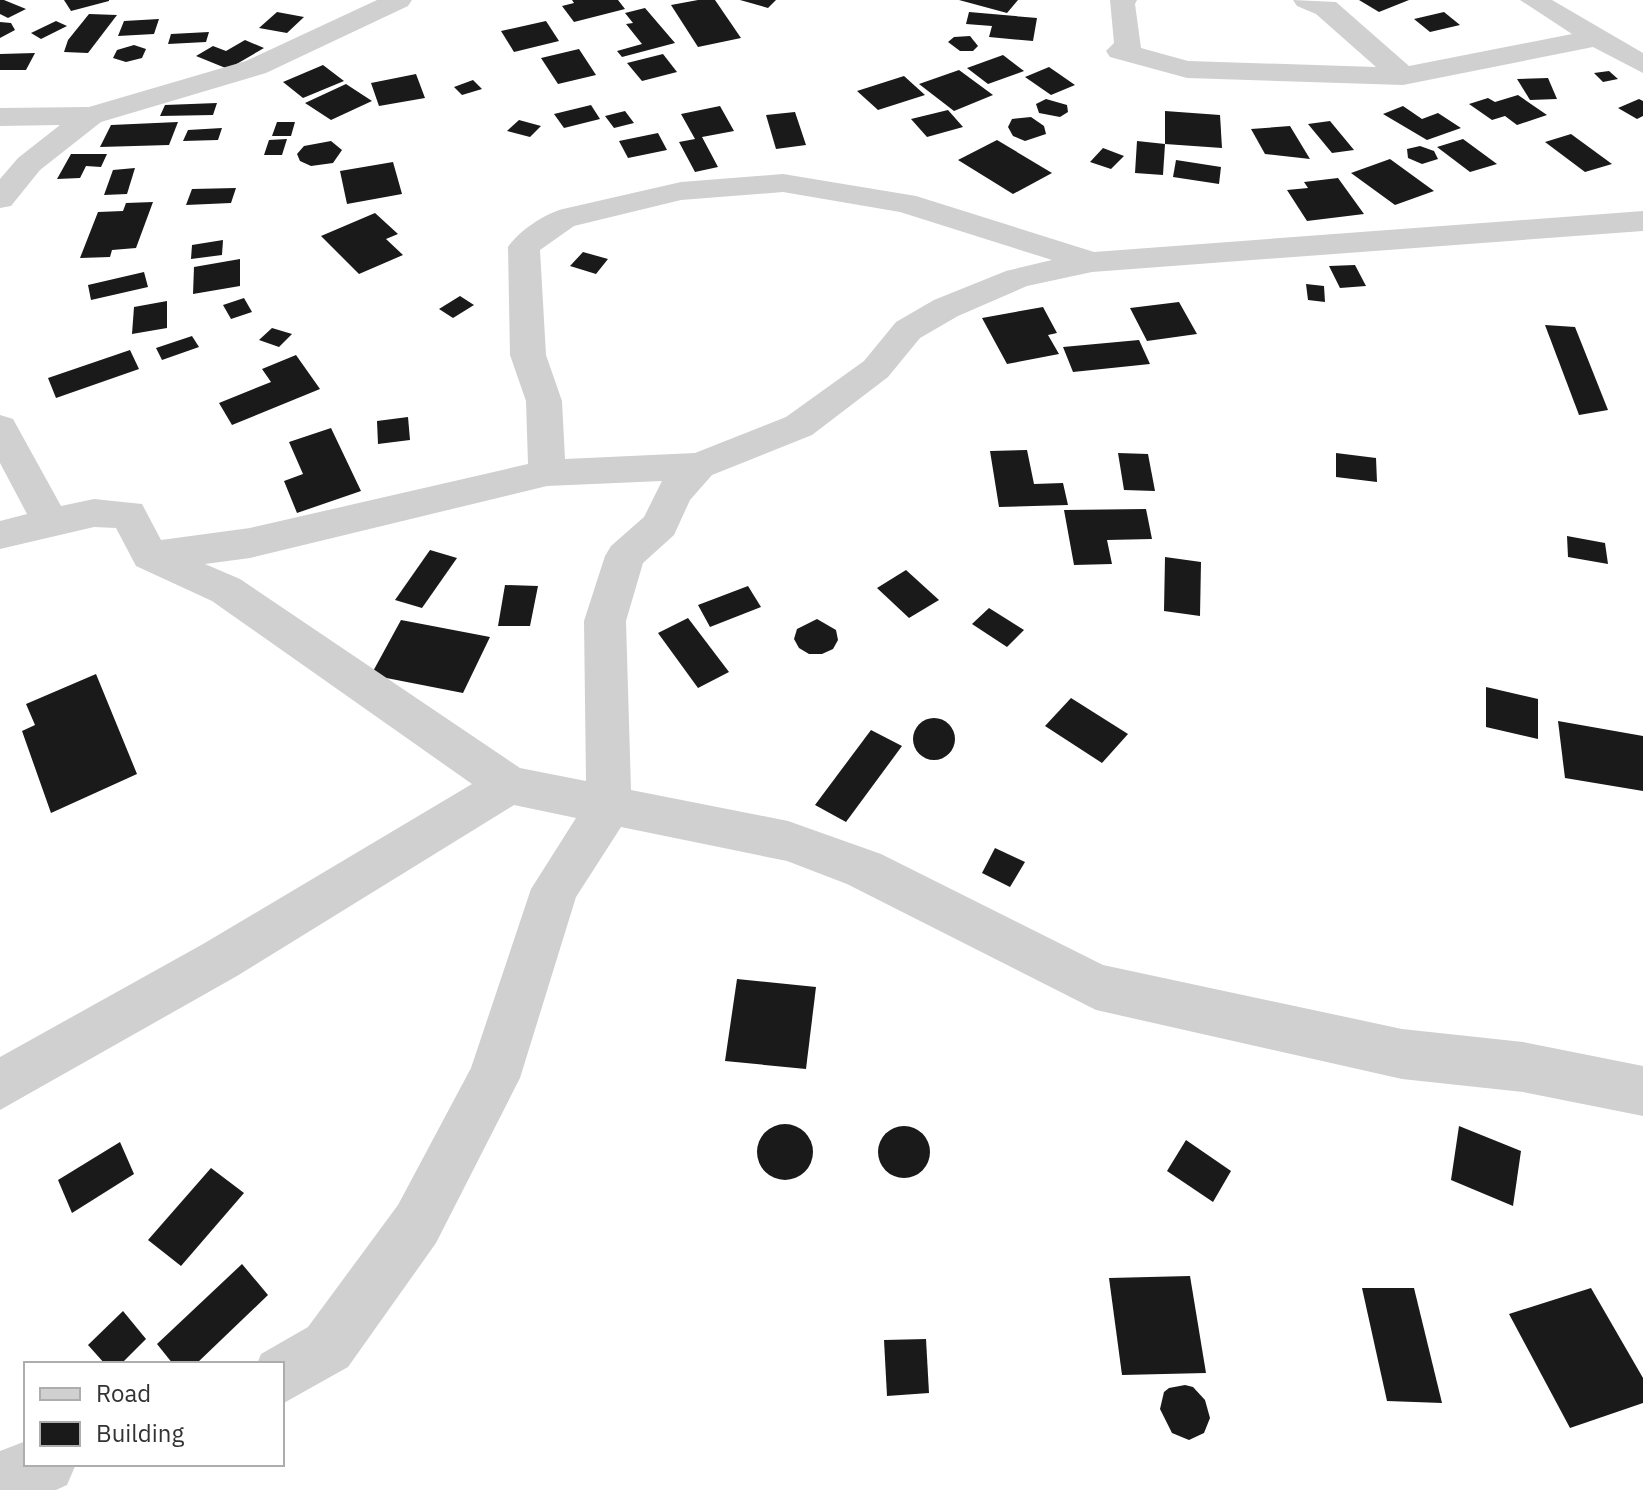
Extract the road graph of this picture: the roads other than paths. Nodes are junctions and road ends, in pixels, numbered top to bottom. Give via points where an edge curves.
1 (399, 0) edge
2 (1124, 0) edge
3 (1306, 0) edge
4 (1533, 0) edge
5 (1601, 37) junction
6 (1643, 65) edge
7 (1403, 76) junction
8 (91, 116) junction
9 (0, 117) edge
10 (0, 199) edge
11 (1643, 221) edge
12 (1092, 262) junction
13 (0, 428) edge
14 (699, 466) junction
15 (547, 473) junction
16 (51, 523) junction
17 (0, 535) edge
18 (150, 556) junction
19 (509, 785) junction
20 (609, 807) junction
21 (0, 1085) edge
22 (1643, 1091) edge
23 (284, 1374) edge
24 (41, 1466) edge
25 (0, 1481) edge

1 - 8 street via 256,67
2 - 7 street via 1128,47 1120,51 1187,69
3 - 7 street via 1326,8
4 - 5 street
5 - 6 street
5 - 7 street
8 - 9 street
8 - 10 street via 29,164
11 - 12 street
12 - 14 street via 1018,278 946,308 908,330 876,369 799,426
12 - 15 street via 905,203 783,183 681,191 563,219 524,247 528,355 544,401
13 - 16 street
14 - 15 street
14 - 20 street via 673,493 660,525 625,556 605,621
15 - 18 street via 250,543
16 - 17 street
16 - 18 street via 94,513 128,514
18 - 19 street via 226,590
19 - 20 street
19 - 21 street via 220,960
20 - 22 street via 813,850 864,869 1096,987 1402,1054 1523,1067
20 - 23 street via 555,889 494,1078 417,1224 328,1347
24 - 25 street

